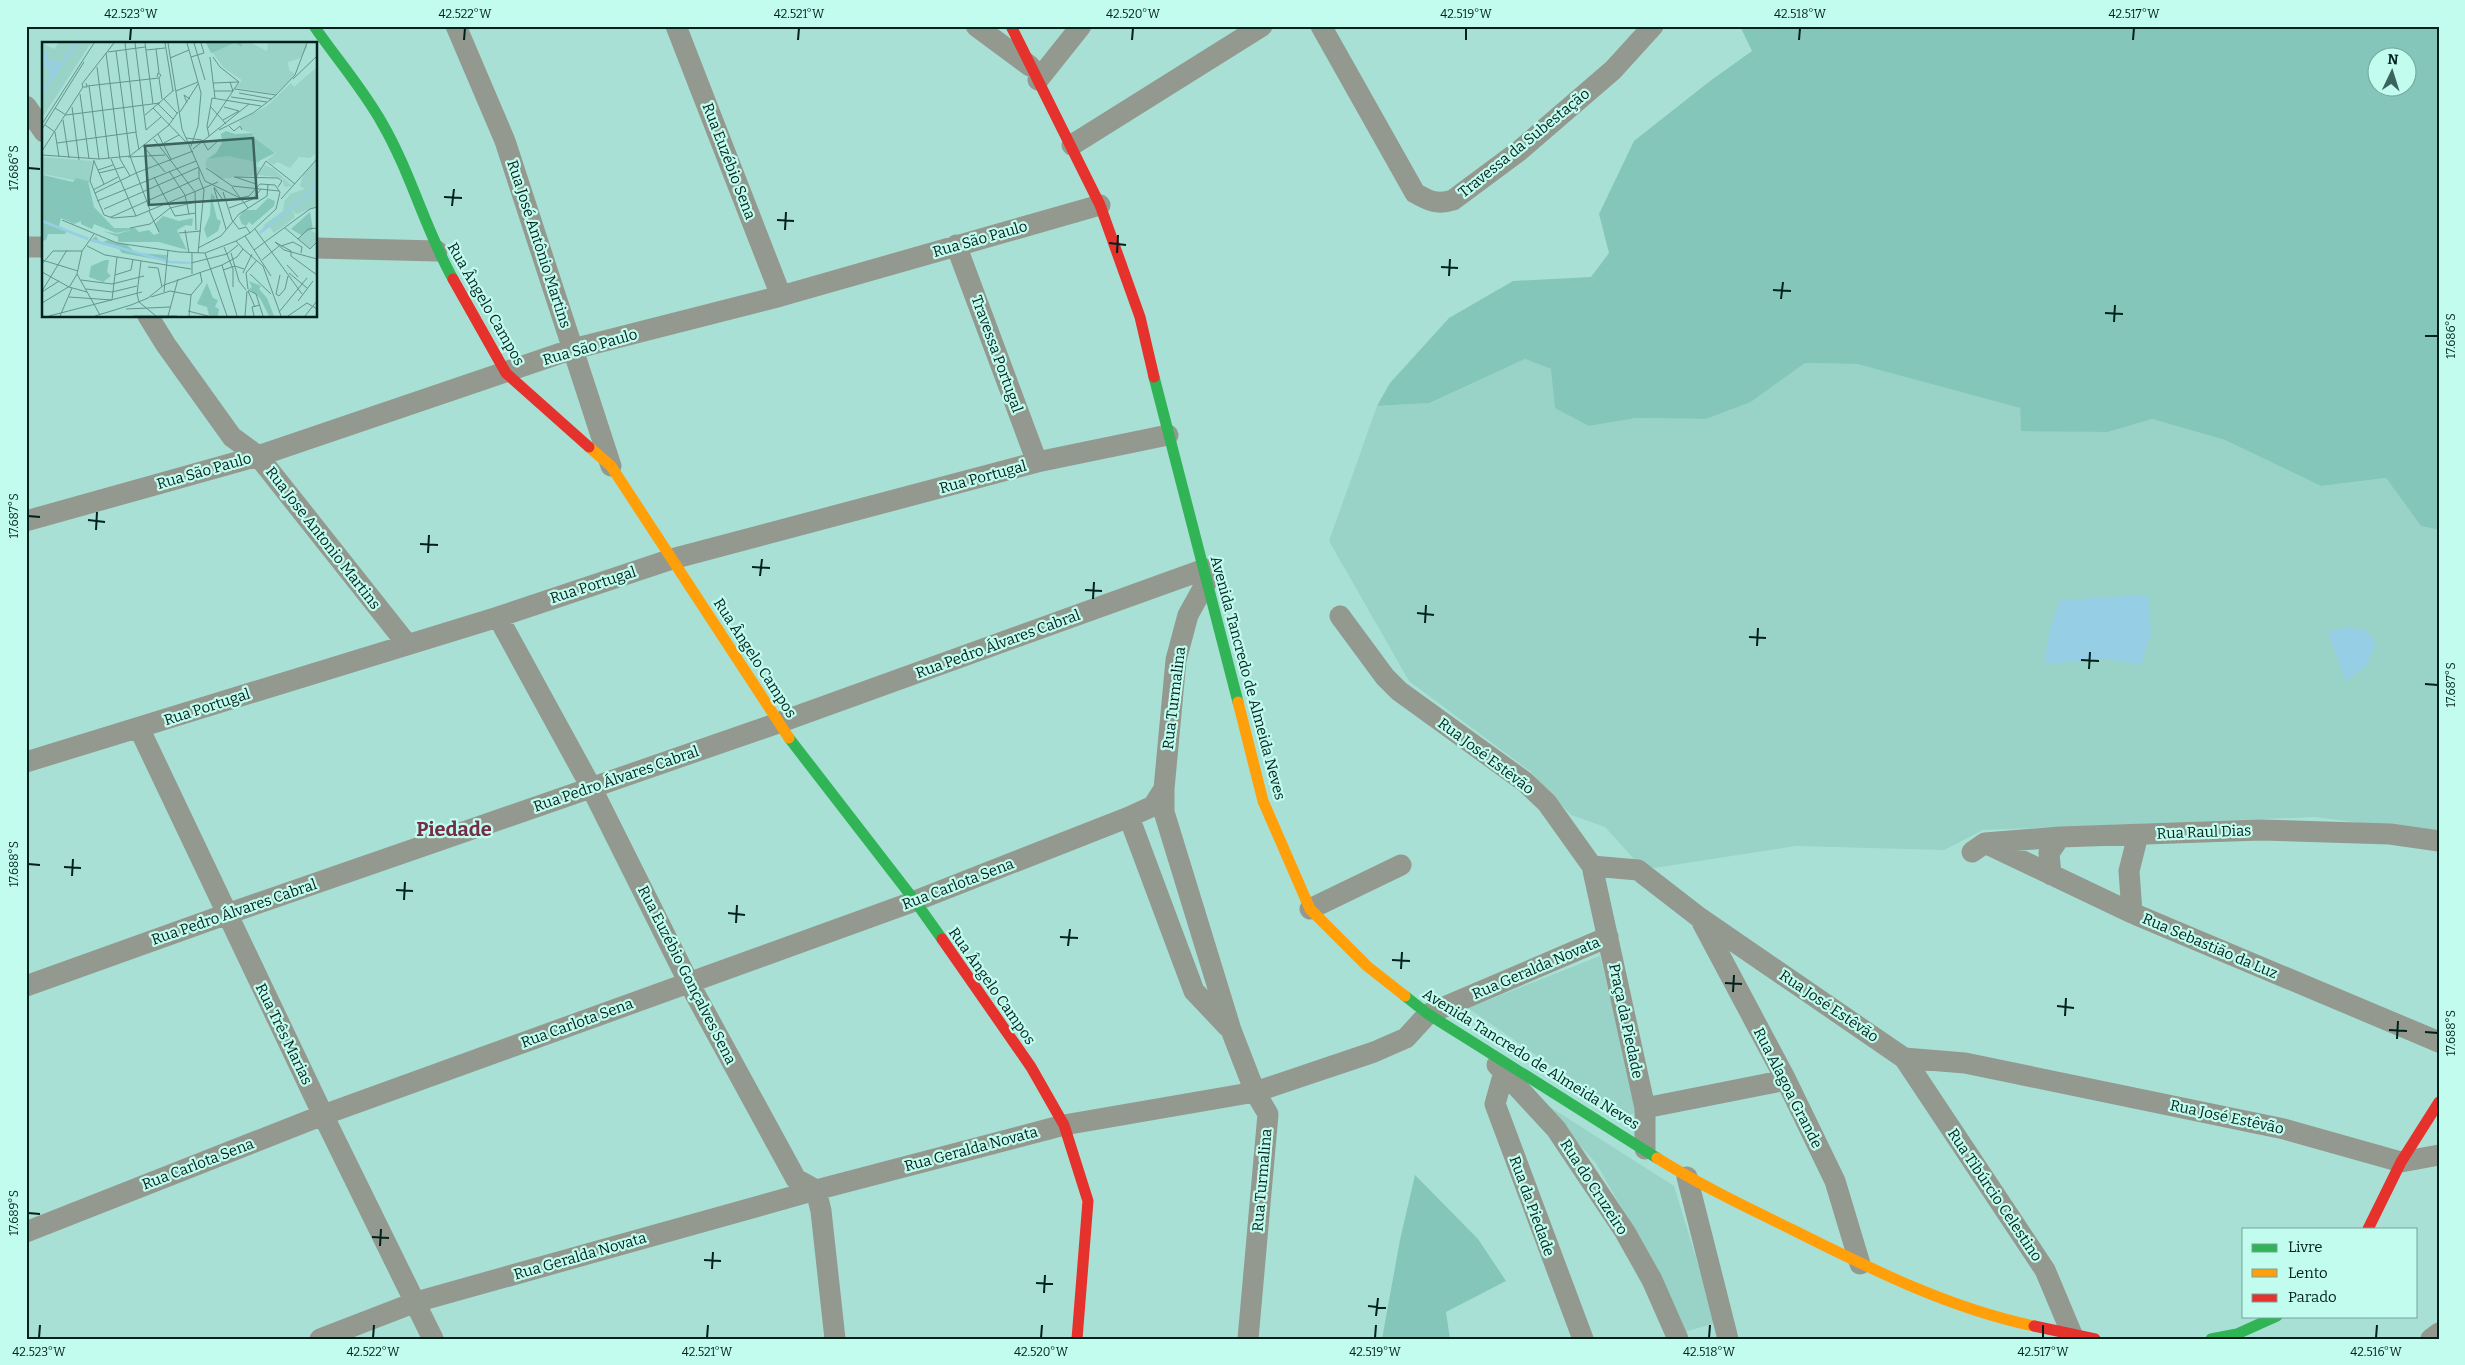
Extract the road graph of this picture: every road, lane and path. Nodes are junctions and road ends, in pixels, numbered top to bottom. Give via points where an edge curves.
1 (314, 26) edge
2 (456, 26) edge
3 (676, 26) edge
4 (976, 26) edge
5 (1011, 26) edge
6 (1081, 26) edge
7 (1262, 26) edge
8 (1321, 26) edge
9 (1653, 26) edge
10 (1034, 73) junction
11 (26, 106) edge
12 (42, 129) edge
13 (1072, 146) junction
14 (1100, 205) junction
15 (956, 245) junction
16 (26, 247) edge
17 (42, 247) edge
18 (318, 248) edge
19 (437, 251) junction
20 (781, 296) junction
21 (149, 318) edge
22 (573, 349) junction
23 (506, 373) junction
24 (1168, 435) junction
25 (258, 456) junction
26 (1037, 462) junction
27 (611, 466) junction
28 (26, 521) edge
29 (672, 559) junction
30 (1206, 575) junction
31 (1340, 616) dead end
32 (498, 617) junction
33 (407, 644) junction
34 (778, 723) junction
35 (139, 728) junction
36 (26, 762) edge
37 (591, 788) junction
38 (1164, 789) junction
39 (1164, 812) junction
40 (1130, 817) junction
41 (2138, 835) junction
42 (2060, 837) junction
43 (2439, 841) edge
44 (1978, 847) joint
45 (1401, 865) dead end
46 (1592, 866) junction
47 (2050, 875) junction
48 (915, 901) junction
49 (1310, 910) junction
50 (2132, 913) junction
51 (227, 914) junction
52 (1700, 918) junction
53 (1608, 937) junction
54 (689, 983) junction
55 (26, 986) edge
56 (1428, 1014) junction
57 (1231, 1030) junction
58 (2439, 1042) edge
59 (1486, 1051) junction
60 (1904, 1058) junction
61 (1504, 1072) junction
62 (1786, 1080) junction
63 (1255, 1092) junction
64 (2439, 1102) edge
65 (1645, 1108) junction
66 (323, 1115) junction
67 (1064, 1125) junction
68 (1646, 1148) junction
69 (2439, 1155) edge
70 (2401, 1162) junction
71 (1687, 1176) junction
72 (816, 1190) junction
73 (2368, 1228) edge
74 (26, 1232) edge
75 (1860, 1264) junction
76 (416, 1302) junction
77 (2273, 1318) edge
78 (2439, 1333) edge
79 (2073, 1337) edge
80 (1724, 1338) edge
81 (320, 1339) edge
82 (433, 1339) edge
83 (835, 1339) edge
84 (1076, 1339) edge
85 (1248, 1339) edge
86 (1583, 1339) edge
87 (1678, 1339) edge
88 (2095, 1339) edge
89 (2211, 1339) edge
90 (2431, 1339) edge

1 - 19 main road, Rua Ângelo Campos via 382,122 412,185
2 - 22 street, Rua José Antônio Martins via 505,141
3 - 20 street, Rua Euzébio Sena
4 - 10 street
5 - 10 main road, Avenida Tancredo de Almeida Neves
6 - 10 street
7 - 13 street
8 - 9 street, Travessa da Subestação via 1416,193 1431,203 1453,200 1519,151 1613,70
10 - 13 main road, Avenida Tancredo de Almeida Neves
11 - 12 street
13 - 14 main road, Avenida Tancredo de Almeida Neves
14 - 15 street, Rua São Paulo
14 - 24 main road, Avenida Tancredo de Almeida Neves via 1140,317
15 - 20 street, Rua São Paulo
15 - 26 street, Travessa Portugal
16 - 17 street
18 - 19 street
19 - 23 main road, Rua Ângelo Campos
20 - 22 street, Rua São Paulo
21 - 25 street, Rua Jose Antonio Martins via 232,437
22 - 23 street, Rua São Paulo
22 - 27 street, Rua José Antônio Martins
23 - 25 street, Rua São Paulo
23 - 27 main road, Rua Ângelo Campos
24 - 26 street, Rua Portugal
24 - 30 main road, Avenida Tancredo de Almeida Neves
25 - 28 street, Rua São Paulo
25 - 33 street, Rua Jose Antonio Martins
26 - 29 street, Rua Portugal
27 - 29 main road, Rua Ângelo Campos
29 - 32 street, Rua Portugal
29 - 34 main road, Rua Ângelo Campos
30 - 34 street, Rua Pedro Álvares Cabral
30 - 38 street, Rua Turmalina via 1188,615 1176,660
30 - 49 main road, Avenida Tancredo de Almeida Neves via 1263,801
31 - 46 street, Rua José Estêvão via 1399,691 1525,782 1547,804
32 - 33 street, Rua Portugal
32 - 37 street, Rua Euzébio Gonçalves Sena
33 - 35 street, Rua Portugal
34 - 37 street, Rua Pedro Álvares Cabral
34 - 48 main road, Rua Ângelo Campos
35 - 36 street, Rua Portugal
35 - 51 street, Rua Três Marias
37 - 51 street, Rua Pedro Álvares Cabral
37 - 54 street, Rua Euzébio Gonçalves Sena
38 - 39 street, Rua Turmalina
38 - 40 street via 1153,806
39 - 40 street
39 - 57 street, Rua Turmalina
40 - 48 street, Rua Carlota Sena
40 - 57 street, Rua Turmalina via 1194,991
41 - 42 street, Rua Raul Dias
41 - 43 street, Rua Raul Dias via 2260,830 2390,834
41 - 50 street via 2128,871
42 - 44 street, Rua Raul Dias
42 - 47 street via 2049,853
44 - 47 street, Rua Sebastião da Luz
45 - 49 street
46 - 52 street, Rua José Estêvão via 1638,870
46 - 53 street, Praça da Piedade
47 - 50 street, Rua Sebastião da Luz
48 - 54 street, Rua Carlota Sena
48 - 67 main road, Rua Ângelo Campos via 1031,1067
49 - 56 main road, Avenida Tancredo de Almeida Neves via 1367,966
50 - 58 street, Rua Sebastião da Luz
51 - 55 street, Rua Pedro Álvares Cabral
51 - 66 street, Rua Três Marias
52 - 60 street, Rua José Estêvão
52 - 62 street, Rua Alagoa Grande
53 - 56 street, Rua Geralda Novata
53 - 65 street, Praça da Piedade
54 - 66 street, Rua Carlota Sena
54 - 72 street, Rua Euzébio Gonçalves Sena via 796,1179
56 - 59 main road, Avenida Tancredo de Almeida Neves
56 - 63 street, Rua Geralda Novata via 1406,1038
57 - 63 street, Rua Turmalina
59 - 61 street, Rua do Cruzeiro
59 - 68 main road, Avenida Tancredo de Almeida Neves
60 - 70 street, Rua José Estêvão via 1965,1063 2284,1129
60 - 79 street, Rua Tibúrcio Celestino via 2045,1270
61 - 86 street, Rua da Piedade via 1495,1104
61 - 87 street, Rua do Cruzeiro via 1556,1129 1625,1232 1652,1280
62 - 65 street
62 - 75 street, Rua Alagoa Grande via 1835,1181
63 - 67 street, Rua Geralda Novata
63 - 85 street, Rua Turmalina via 1268,1114
64 - 70 main road
65 - 68 street, Praça da Piedade
66 - 74 street, Rua Carlota Sena
66 - 76 street, Rua Três Marias
67 - 72 street, Rua Geralda Novata
67 - 84 main road, Rua Ângelo Campos via 1088,1201
68 - 71 main road, Avenida Tancredo de Almeida Neves
69 - 70 street, Rua José Estêvão
70 - 73 main road
71 - 75 main road, Avenida Tancredo de Almeida Neves
71 - 80 street
72 - 76 street, Rua Geralda Novata
72 - 83 street
75 - 79 main road, Avenida Tancredo de Almeida Neves via 1938,1298
76 - 81 street, Rua Geralda Novata
76 - 82 street, Rua Três Marias
77 - 89 main road via 2237,1334
78 - 90 street
79 - 88 main road, Avenida Tancredo de Almeida Neves

